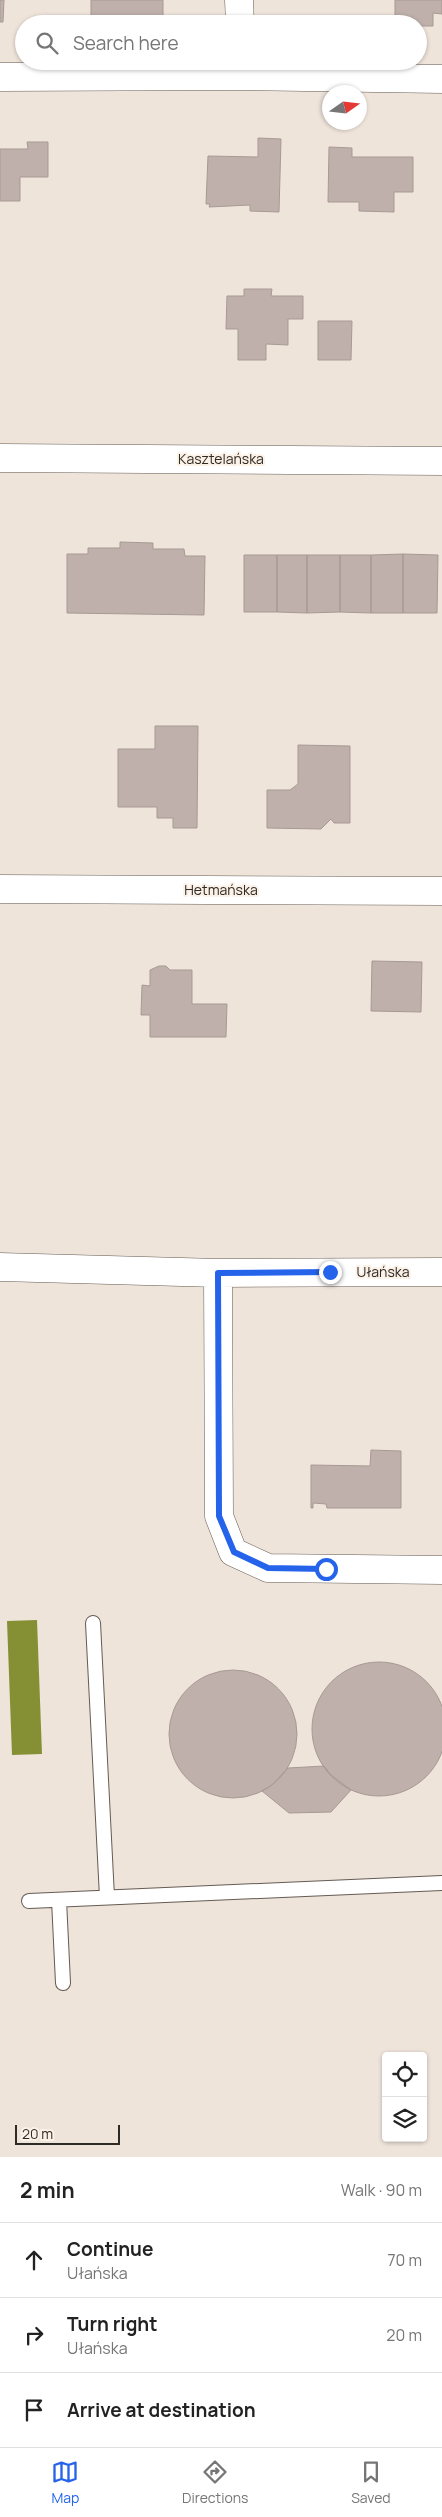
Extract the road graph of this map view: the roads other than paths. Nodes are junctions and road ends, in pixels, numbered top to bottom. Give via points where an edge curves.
1 (239, 0) edge
2 (240, 15) edge
3 (212, 70) edge
4 (262, 70) edge
5 (0, 77) edge
6 (442, 79) edge
7 (0, 458) edge
8 (442, 461) edge
9 (0, 889) edge
10 (442, 891) edge
11 (0, 1267) edge
12 (442, 1272) edge
13 (218, 1273) junction
14 (442, 1570) edge
15 (93, 1623) dead end
16 (442, 1882) edge
17 (107, 1897) junction
18 (59, 1900) junction
19 (29, 1901) dead end
20 (63, 1983) dead end

1 - 2 street
3 - 5 street
4 - 6 street
7 - 8 street, Kasztelańska
9 - 10 street, Hetmańska
11 - 13 street, Ułańska
12 - 13 street, Ułańska
13 - 14 street via 219,1516 234,1552 268,1568
15 - 17 lane
16 - 17 lane
17 - 18 lane
18 - 19 lane
18 - 20 lane

